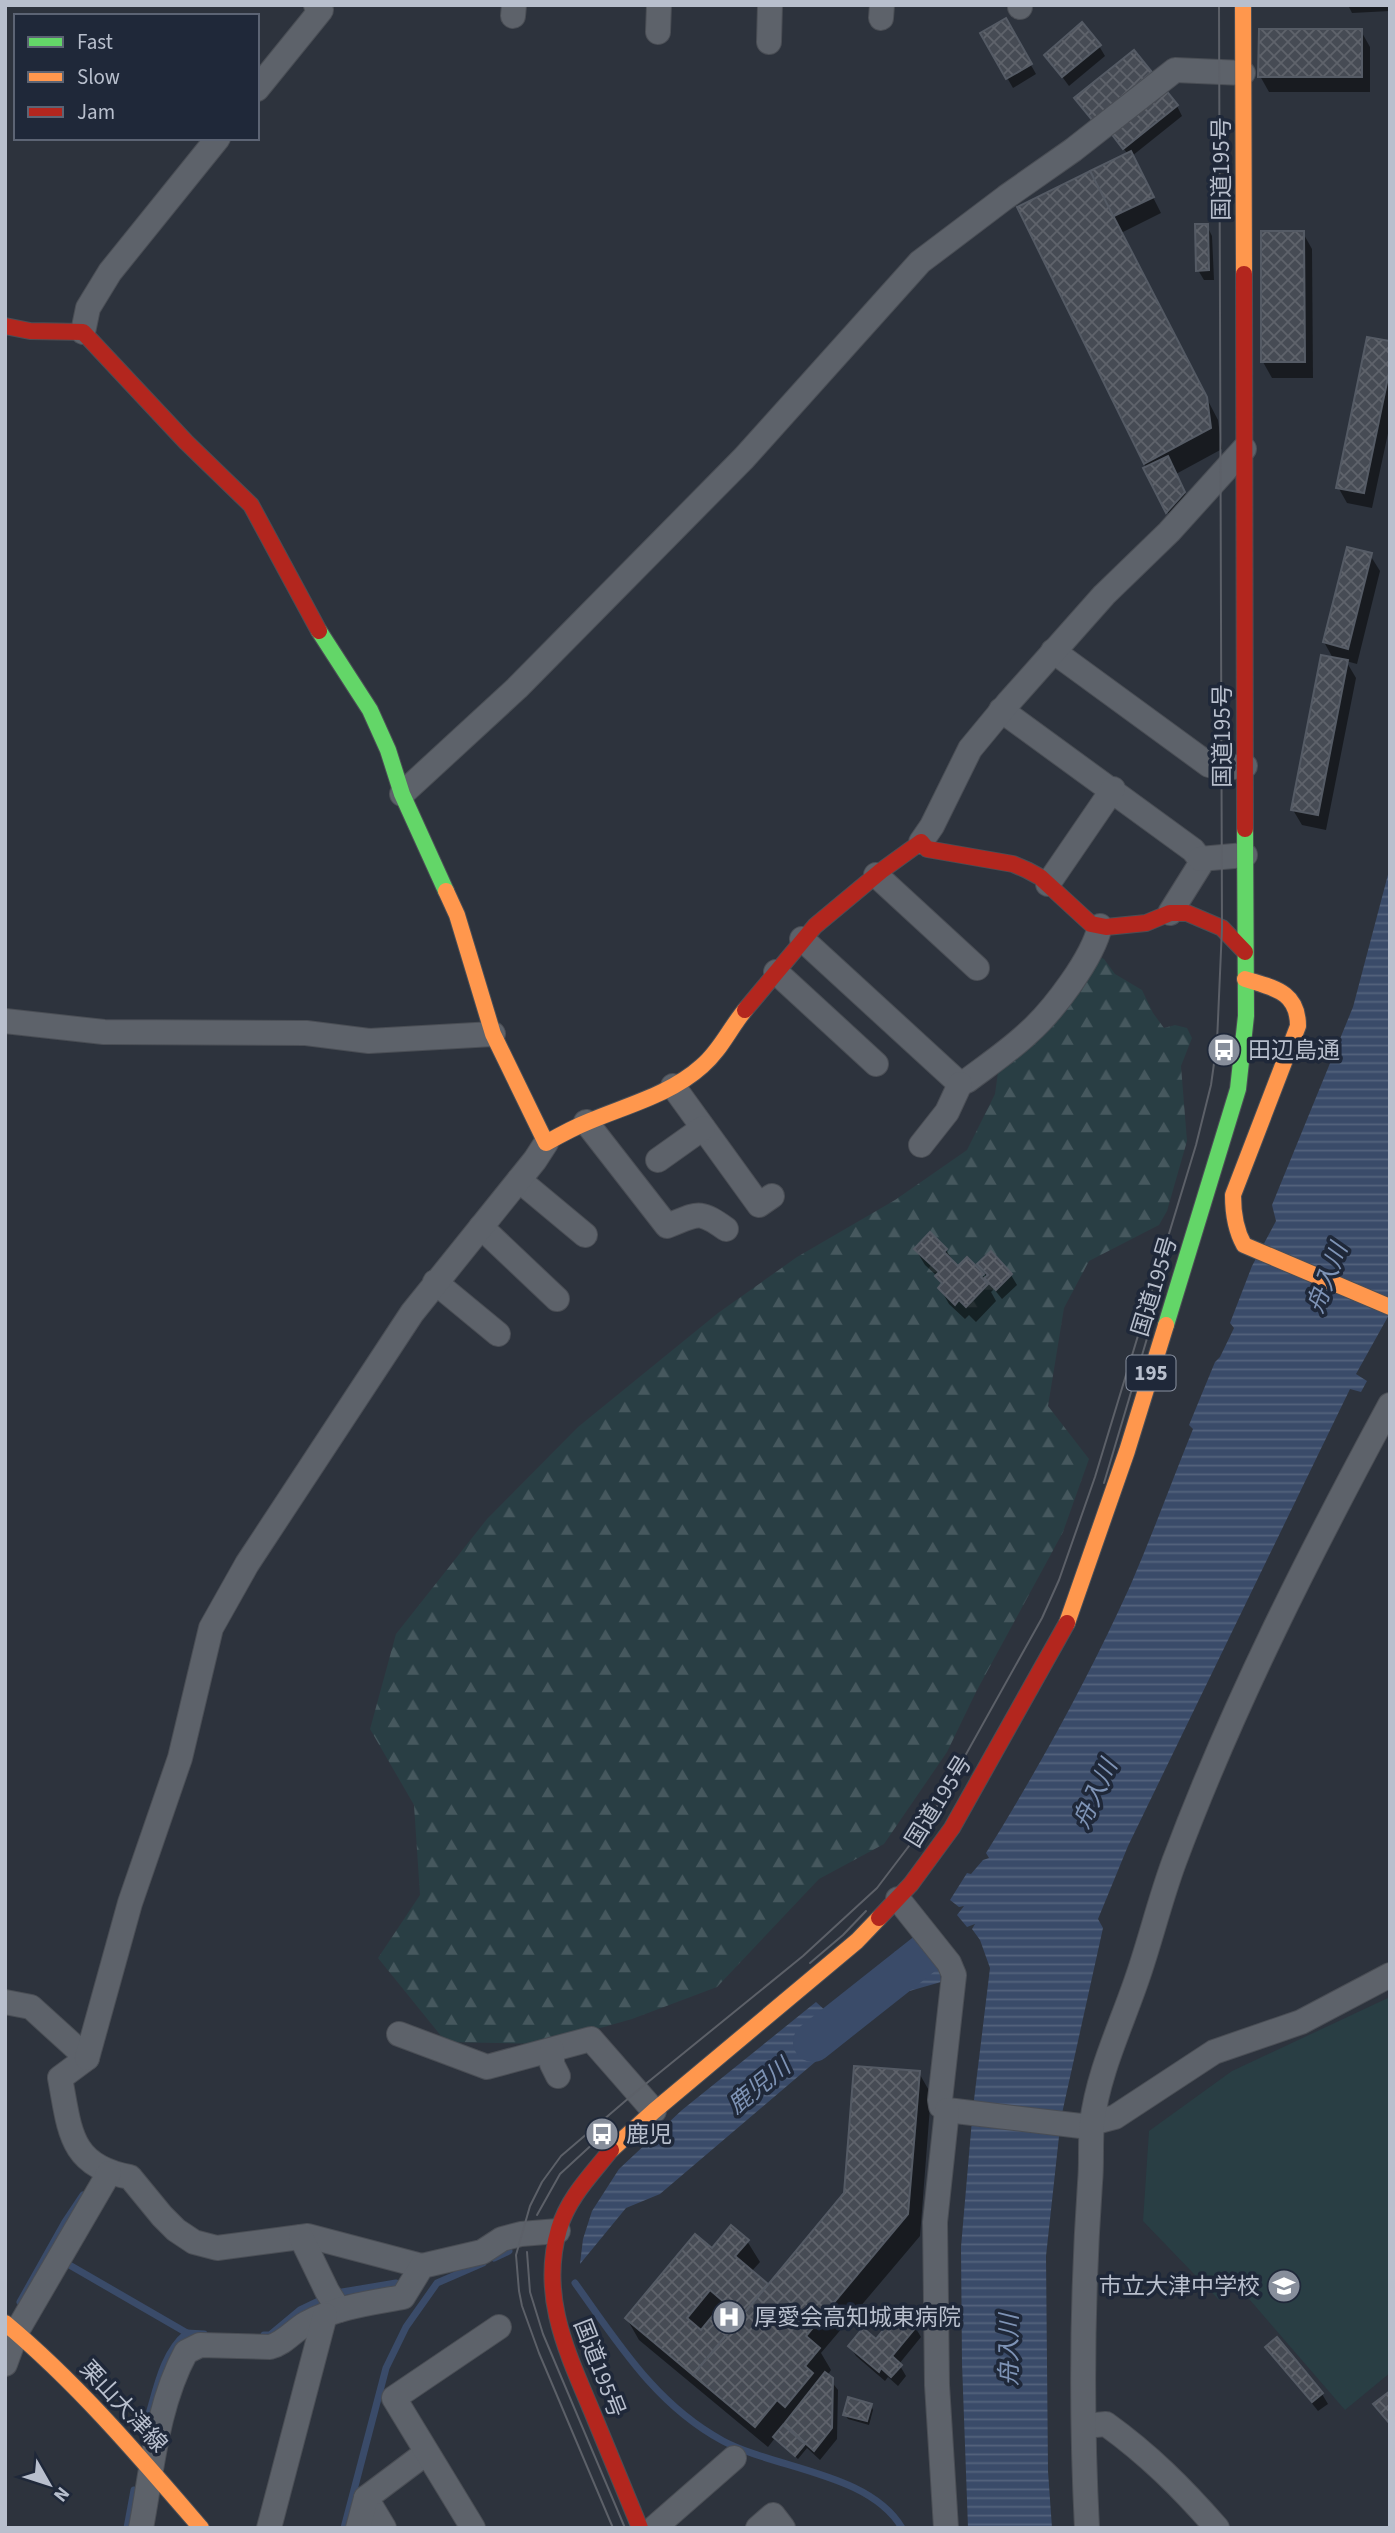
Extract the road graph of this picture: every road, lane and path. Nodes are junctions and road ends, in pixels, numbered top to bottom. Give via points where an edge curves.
1 (316, 5) edge
2 (659, 5) edge
3 (770, 5) edge
4 (1243, 5) edge
5 (658, 32) dead end
6 (769, 42) dead end
7 (1243, 73) junction
8 (259, 87) edge
9 (216, 140) edge
10 (5, 326) edge
11 (83, 332) junction
12 (1244, 449) junction
13 (1054, 651) junction
14 (1001, 710) junction
15 (1245, 766) junction
16 (1112, 789) junction
17 (402, 794) junction
18 (921, 842) junction
19 (1245, 855) junction
20 (1200, 859) junction
21 (876, 875) junction
22 (1048, 884) junction
23 (1170, 912) junction
24 (1100, 926) junction
25 (802, 939) junction
26 (1245, 952) junction
27 (977, 968) dead end
28 (775, 972) junction
29 (1245, 979) junction
30 (5, 1021) edge
31 (493, 1034) junction
32 (876, 1065) dead end
33 (960, 1084) junction
34 (673, 1086) junction
35 (586, 1122) junction
36 (703, 1128) junction
37 (545, 1143) junction
38 (921, 1146) dead end
39 (658, 1160) dead end
40 (519, 1180) junction
41 (772, 1196) dead end
42 (481, 1227) junction
43 (726, 1229) dead end
44 (585, 1235) dead end
45 (435, 1282) junction
46 (557, 1299) dead end
47 (1390, 1307) edge
48 (498, 1334) dead end
49 (1390, 1405) edge
50 (898, 1899) junction
51 (1390, 1975) edge
52 (5, 2002) edge
53 (399, 2034) dead end
54 (552, 2050) junction
55 (87, 2059) junction
56 (558, 2076) dead end
57 (654, 2111) junction
58 (951, 2111) junction
59 (1086, 2124) junction
60 (109, 2173) junction
61 (558, 2231) junction
62 (301, 2237) junction
63 (422, 2266) junction
64 (332, 2313) junction
65 (11, 2327) edge
66 (499, 2327) dead end
67 (5, 2364) edge
68 (1084, 2426) junction
69 (426, 2453) junction
70 (734, 2458) dead end
71 (153, 2469) junction
72 (366, 2498) junction
73 (141, 2528) edge
74 (201, 2528) edge
75 (269, 2528) edge
76 (358, 2528) edge
77 (384, 2528) edge
78 (473, 2528) edge
79 (640, 2528) edge
80 (654, 2528) edge
81 (758, 2528) edge
82 (783, 2528) edge
83 (946, 2528) edge
84 (1087, 2528) edge
85 (1217, 2528) edge

1 - 8 street via 321,10
2 - 5 street
3 - 6 street
4 - 7 main road, 国道195号 / 195
7 - 12 main road, 国道195号 / 195
7 - 17 street via 1175,70 920,262 744,458 517,688
9 - 11 street via 110,272 88,308
10 - 11 main road via 61,334
11 - 17 main road via 251,505 322,636 370,710
12 - 13 street
12 - 15 main road, 国道195号 / 195
13 - 14 street
13 - 15 street via 1209,765
14 - 16 street
14 - 18 street via 970,750
15 - 19 main road, 国道195号 / 195
16 - 20 street
16 - 22 street
17 - 31 main road via 457,915
18 - 21 main road
18 - 22 main road via 927,849 1013,864
19 - 20 street
19 - 26 main road, 国道195号 / 195
20 - 23 street
21 - 25 main road
21 - 27 street
22 - 24 main road via 1084,919
23 - 24 main road via 1146,923
23 - 26 main road via 1187,913 1222,928
24 - 33 street via 1075,978 1030,1033
25 - 28 main road
25 - 33 street
26 - 29 main road, 国道195号 / 195
28 - 32 street
28 - 34 main road via 704,1065
29 - 47 main road via 1288,996 1300,1012 1233,1195 1233,1224 1244,1245
29 - 50 main road, 国道195号 / 195 via 1246,1031 1238,1089 1127,1451 1065,1627 952,1828
30 - 31 street via 104,1032 306,1033 369,1041
31 - 37 main road
33 - 38 street via 947,1112
34 - 35 main road
34 - 36 street
35 - 37 main road
35 - 43 street via 667,1226 699,1214
36 - 39 street
36 - 41 street via 759,1205
37 - 40 street
40 - 42 street
40 - 44 street
42 - 45 street
42 - 46 street
45 - 48 street
45 - 55 street via 307,1470 211,1628 180,1758 130,1903
49 - 59 street via 1323,1530 1215,1759 1173,1865
50 - 57 main road, 国道195号 / 195 via 857,1941
50 - 58 street via 954,1975 940,2100 941,2106
51 - 59 street via 1301,2022 1214,2052 1115,2118
52 - 55 street via 31,2007
53 - 54 street via 487,2067
54 - 56 street
54 - 57 street via 591,2039
55 - 60 street via 60,2078 71,2137 82,2154
57 - 61 main road, 国道195号 / 195 via 590,2173
58 - 59 street
58 - 83 street via 935,2222 937,2385
59 - 68 street via 1092,2158 1084,2270
60 - 62 street via 130,2176 162,2216 194,2242 216,2248
60 - 65 street
61 - 63 street via 521,2234 482,2252
61 - 79 main road, 国道195号 / 195 via 552,2287 559,2332
62 - 63 street
62 - 64 street via 327,2291
63 - 64 street via 403,2297
64 - 71 street via 305,2324 278,2345 200,2345 186,2352 168,2396
64 - 75 street
65 - 67 street
65 - 71 main road, 栗山大津線 via 71,2382
66 - 69 street via 394,2398
68 - 84 street
68 - 85 street via 1106,2424 1140,2449 1180,2485
69 - 72 street
69 - 78 street
70 - 80 street
71 - 73 street
71 - 74 main road, 栗山大津線
72 - 76 street
72 - 77 street
81 - 82 street via 773,2515

